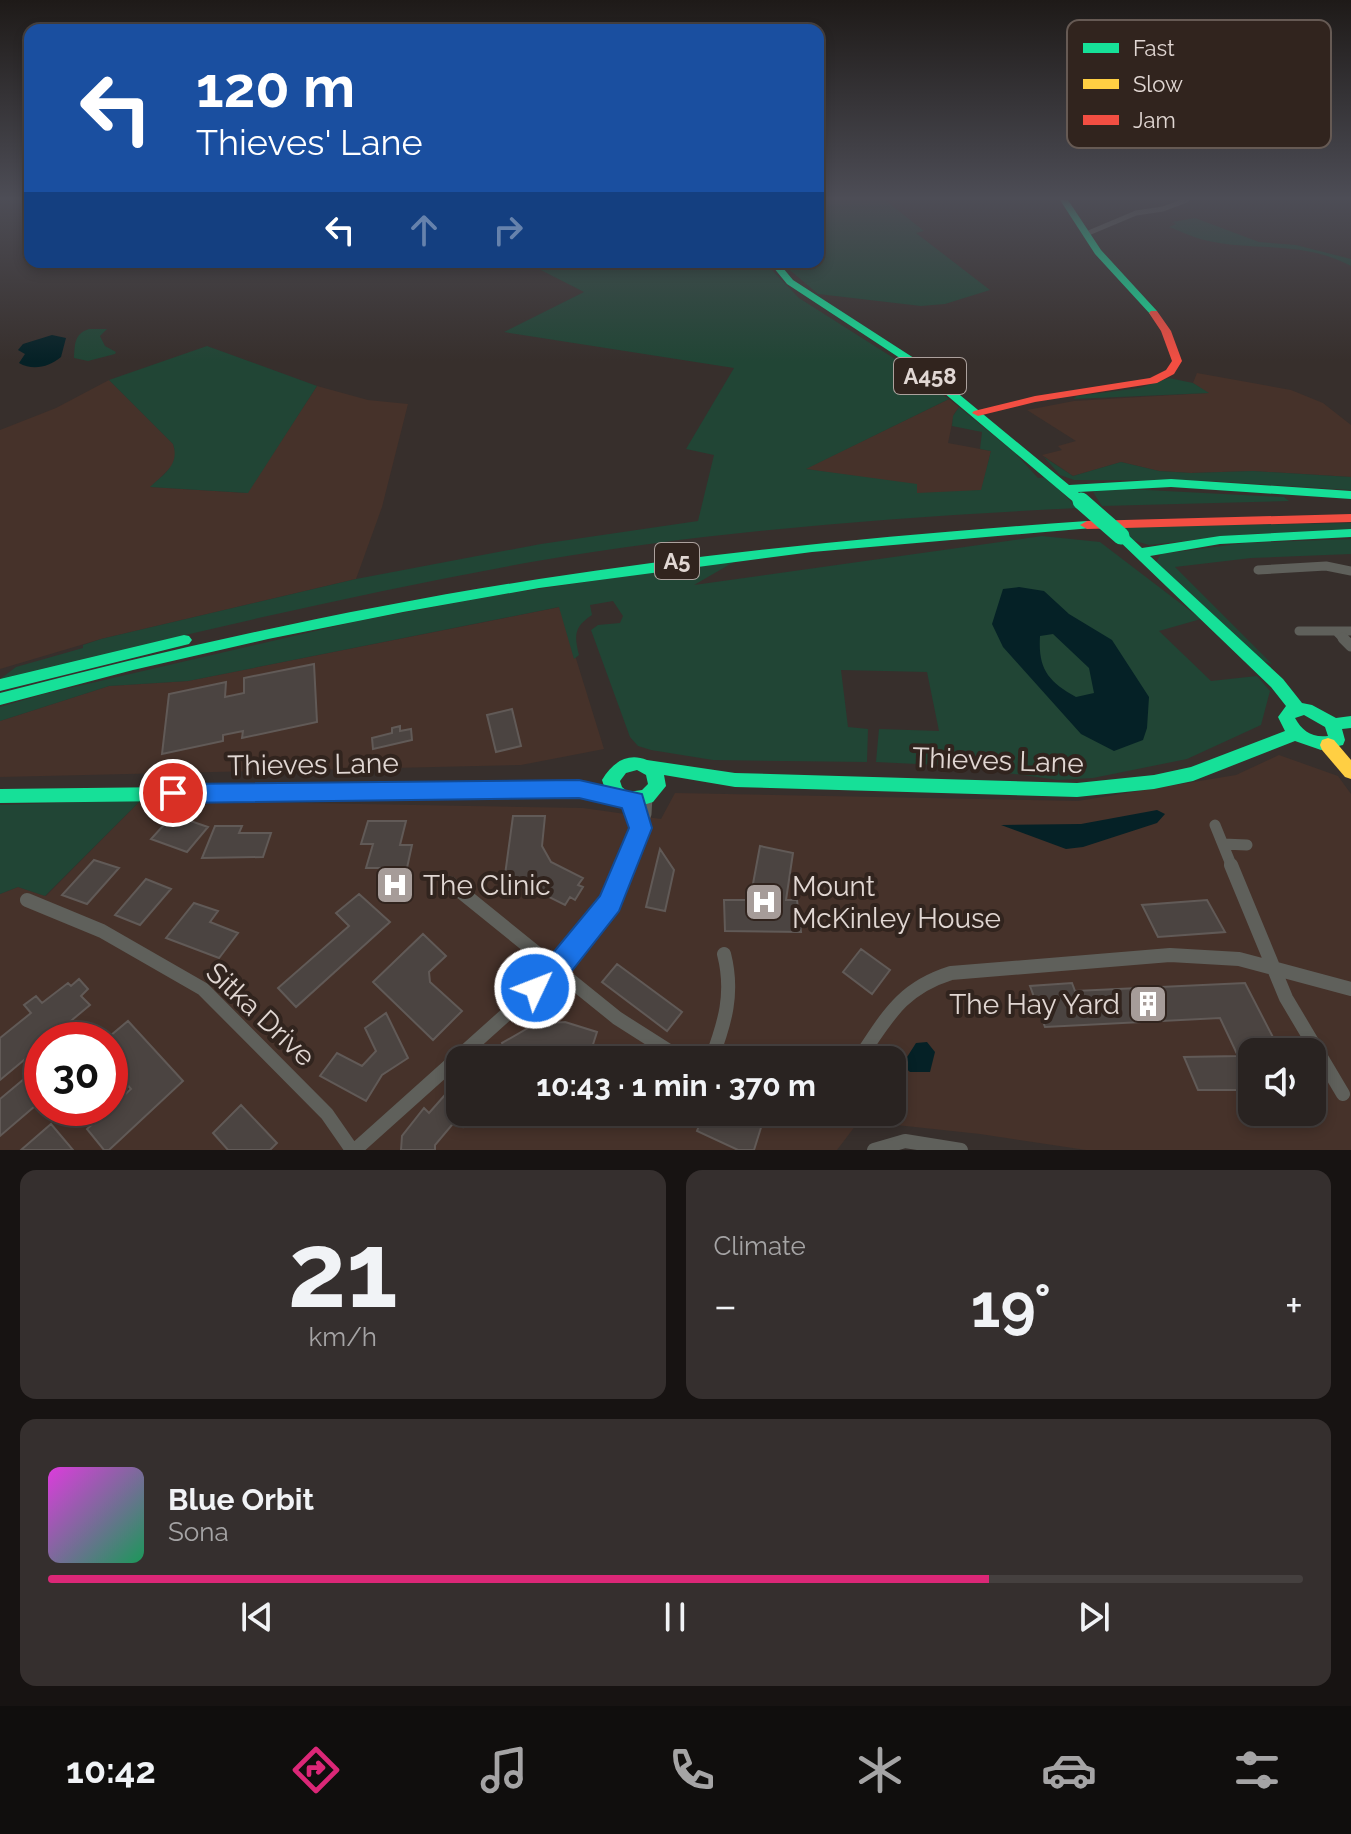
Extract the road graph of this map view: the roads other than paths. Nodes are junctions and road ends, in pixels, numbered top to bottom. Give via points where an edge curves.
1 (1100, 254) edge
2 (778, 268) edge
3 (978, 413) junction
4 (1074, 495) junction
5 (1351, 495) edge
6 (1351, 508) edge
7 (1351, 518) edge
8 (1351, 533) edge
9 (1139, 553) junction
10 (1258, 570) dead end
11 (1351, 571) edge
12 (1299, 631) dead end
13 (1336, 631) junction
14 (1351, 631) edge
15 (1351, 646) edge
16 (0, 685) edge
17 (0, 699) edge
18 (1298, 709) junction
19 (1342, 723) edge
20 (1295, 734) junction
21 (1328, 745) junction
22 (648, 766) junction
23 (1351, 772) edge
24 (613, 774) junction
25 (692, 778) junction
26 (579, 789) junction
27 (639, 795) junction
28 (0, 796) edge
29 (1215, 825) dead end
30 (1223, 844) junction
31 (1247, 845) dead end
32 (450, 883) dead end
33 (27, 900) dead end
34 (724, 954) dead end
35 (1273, 967) junction
36 (558, 968) junction
37 (1351, 989) edge
38 (658, 1046) edge
39 (716, 1046) edge
40 (867, 1046) edge
41 (1343, 1094) dead end
42 (354, 1150) edge
43 (874, 1150) edge
44 (961, 1150) edge

1 - 3 main road via 1136,290 1173,344 1173,369 1139,384
2 - 3 main road, A458 via 790,282 916,364
3 - 4 main road, A458
4 - 5 main road via 1090,485 1154,483
4 - 9 main road, A458, bridge
6 - 16 main road, A5 via 1028,516 719,544 309,613
7 - 17 main road, A5 via 1088,522 733,553 317,624
8 - 9 main road via 1220,540
9 - 18 main road, A458
10 - 11 street via 1326,566
12 - 13 street
13 - 14 street
13 - 15 street
18 - 19 main road
18 - 20 main road via 1286,717
19 - 21 main road via 1337,740
20 - 21 main road
20 - 25 main road, Thieves Lane via 1196,774 1100,790 986,791
21 - 23 main road
22 - 24 main road via 628,764
22 - 25 main road
22 - 27 main road via 654,771
24 - 26 main road
24 - 27 main road via 611,786
25 - 27 main road
26 - 27 main road
26 - 28 main road, Thieves Lane
27 - 36 street, Sitka Drive via 646,814 610,903
29 - 30 street
30 - 31 street
30 - 35 street
32 - 36 street
33 - 42 street, Sitka Drive via 102,931 203,989 327,1114
34 - 39 street via 731,1004
35 - 37 street
35 - 40 street via 1239,959 1170,955 951,973 922,982 898,1001
35 - 41 street
36 - 38 street
36 - 42 street, Sitka Drive
43 - 44 street via 902,1140

